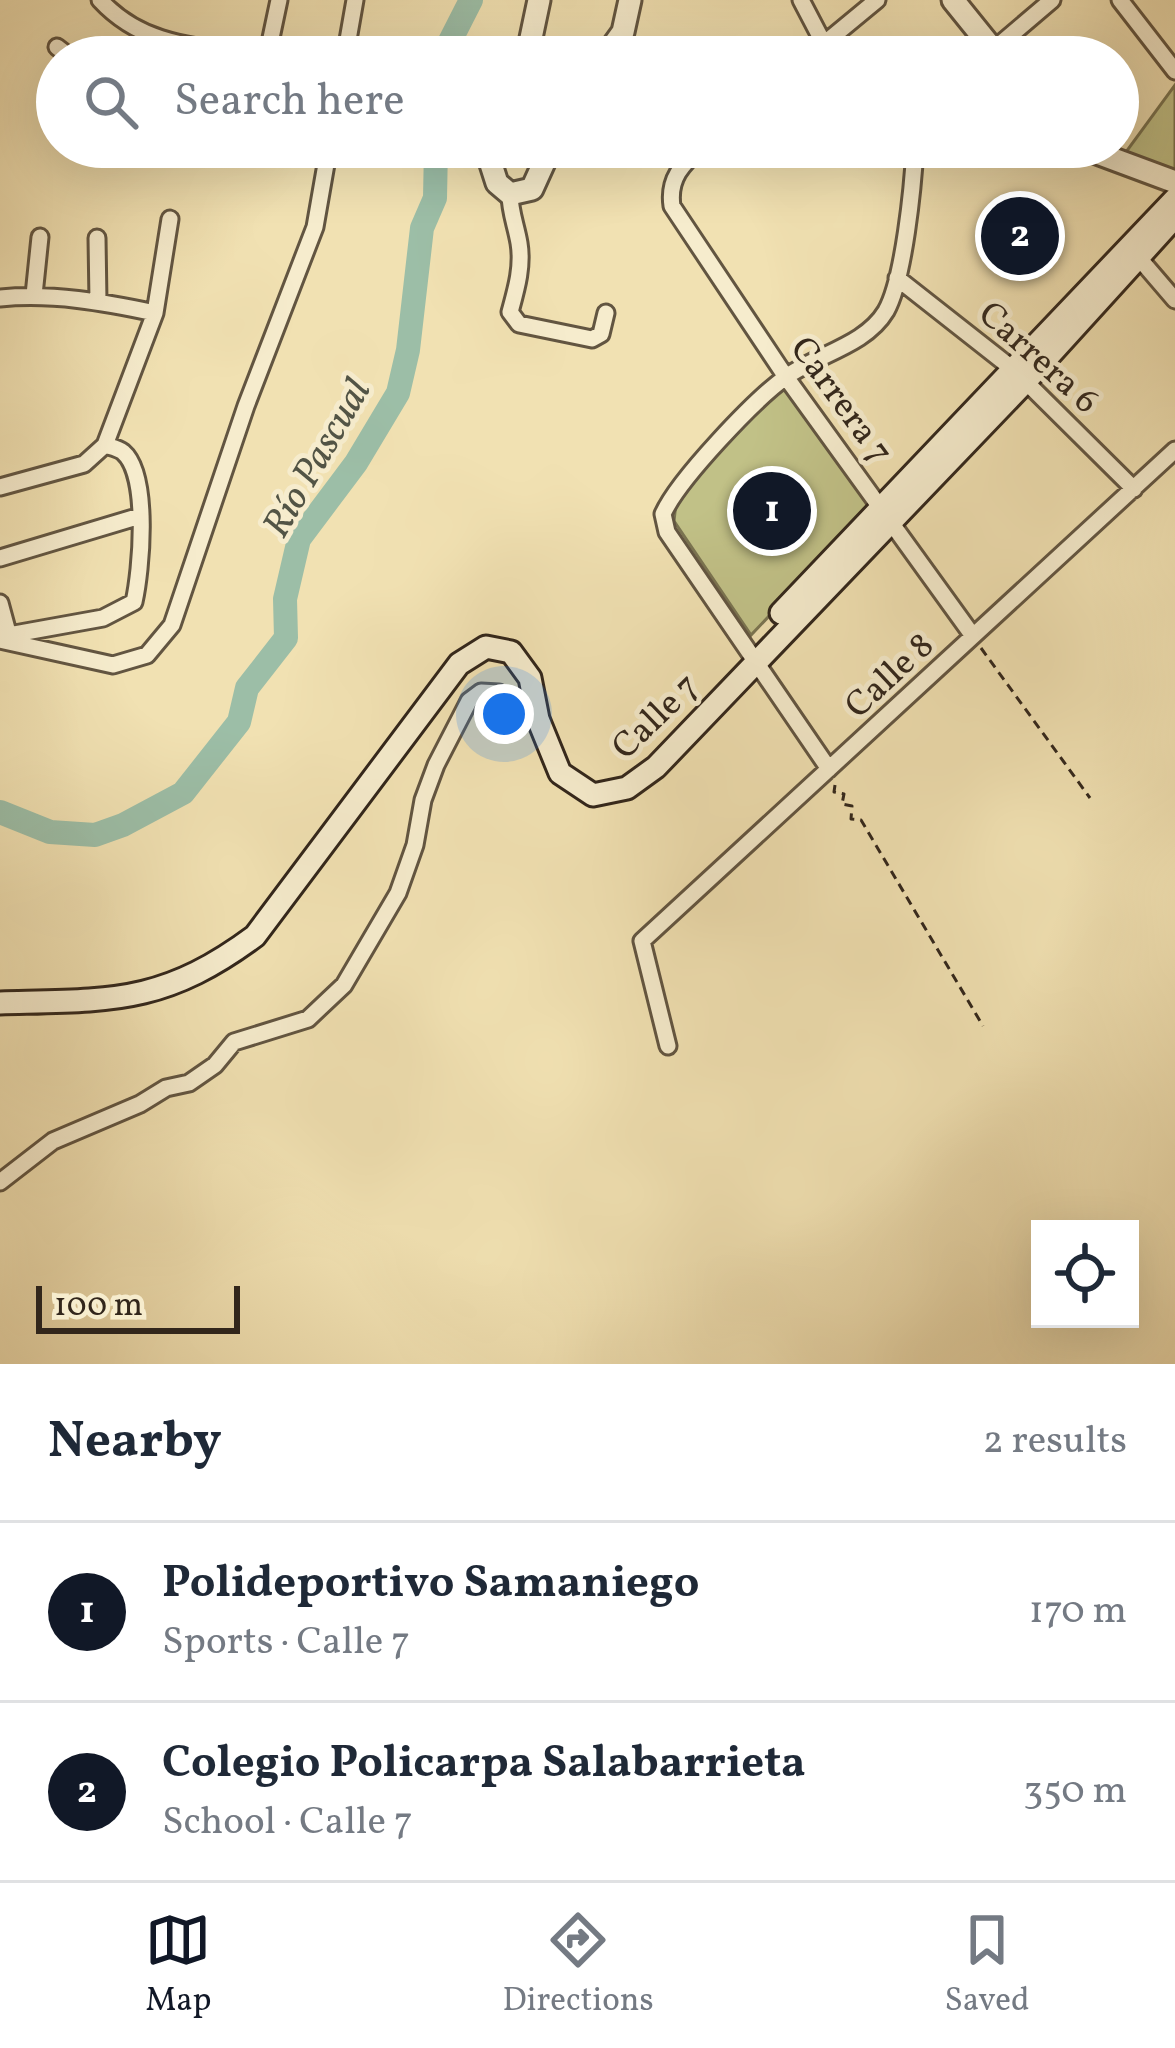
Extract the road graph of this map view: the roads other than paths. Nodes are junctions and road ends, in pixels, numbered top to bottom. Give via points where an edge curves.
1 (100, 0) edge
2 (279, 0) edge
3 (355, 0) edge
4 (539, 0) edge
5 (630, 0) edge
6 (801, 0) edge
7 (877, 0) edge
8 (953, 0) edge
9 (1052, 0) edge
10 (1120, 0) edge
11 (147, 36) edge
12 (271, 36) edge
13 (349, 36) edge
14 (531, 36) edge
15 (619, 36) edge
16 (821, 36) edge
17 (844, 36) edge
18 (979, 36) edge
19 (1013, 36) edge
20 (1175, 70) edge
21 (325, 168) edge
22 (492, 168) edge
23 (542, 168) edge
24 (680, 168) edge
25 (913, 168) edge
26 (1135, 168) edge
27 (1175, 182) edge
28 (510, 194) junction
29 (1175, 199) edge
30 (1175, 217) edge
31 (170, 219) dead end
32 (40, 237) dead end
33 (98, 238) dead end
34 (1138, 258) junction
35 (897, 278) junction
36 (34, 295) junction
37 (0, 298) edge
38 (98, 301) junction
39 (1175, 301) edge
40 (155, 313) junction
41 (606, 313) dead end
42 (1020, 376) junction
43 (786, 377) junction
44 (105, 445) junction
45 (1175, 450) edge
46 (0, 487) edge
47 (1133, 489) junction
48 (885, 515) junction
49 (140, 516) junction
50 (0, 559) edge
51 (0, 603) edge
52 (973, 636) junction
53 (6, 639) edge
54 (752, 653) junction
55 (538, 719) junction
56 (829, 769) junction
57 (0, 1003) edge
58 (668, 1046) dead end
59 (0, 1181) edge

1 - 11 street
2 - 12 street
3 - 13 street
4 - 14 main road
5 - 15 main road
6 - 16 street
7 - 17 street
8 - 18 main road
9 - 19 street
10 - 20 street
21 - 53 street via 315,227 172,625 147,655 113,665
22 - 28 main road
23 - 28 main road via 532,189
24 - 43 street, Carrera 7 via 672,206
25 - 35 street
26 - 27 main road
28 - 41 street via 520,278 510,313 519,324 592,339
29 - 42 main road, Calle 7
30 - 34 main road, Calle 7
31 - 40 street
32 - 36 street
33 - 38 street
34 - 39 street
34 - 42 main road, Calle 7
35 - 42 street, Carrera 6
35 - 43 street via 885,312 865,332
36 - 37 street
36 - 38 street
38 - 40 street
40 - 44 street
42 - 47 street, Carrera 6
42 - 48 main road, Calle 7
43 - 48 street, Carrera 7
43 - 54 street via 693,470 663,514 667,532
44 - 46 street via 84,464
44 - 49 street via 123,452 134,470
45 - 47 street, Calle 8
47 - 52 street, Calle 8
48 - 52 street, Carrera 7
48 - 54 main road, Calle 7
49 - 50 street
49 - 53 street via 139,581 127,609
51 - 53 street
52 - 56 street, Calle 8
54 - 55 main road, Calle 7 via 656,767 627,788 593,795 574,785 560,773
54 - 56 street
55 - 57 main road via 530,678 511,652 486,647 459,664 255,936 220,962 124,998
55 - 59 street via 499,693 469,700 429,782 398,893 344,986 308,1019 234,1042 189,1082 53,1141
56 - 58 street, Calle 8 via 643,941

